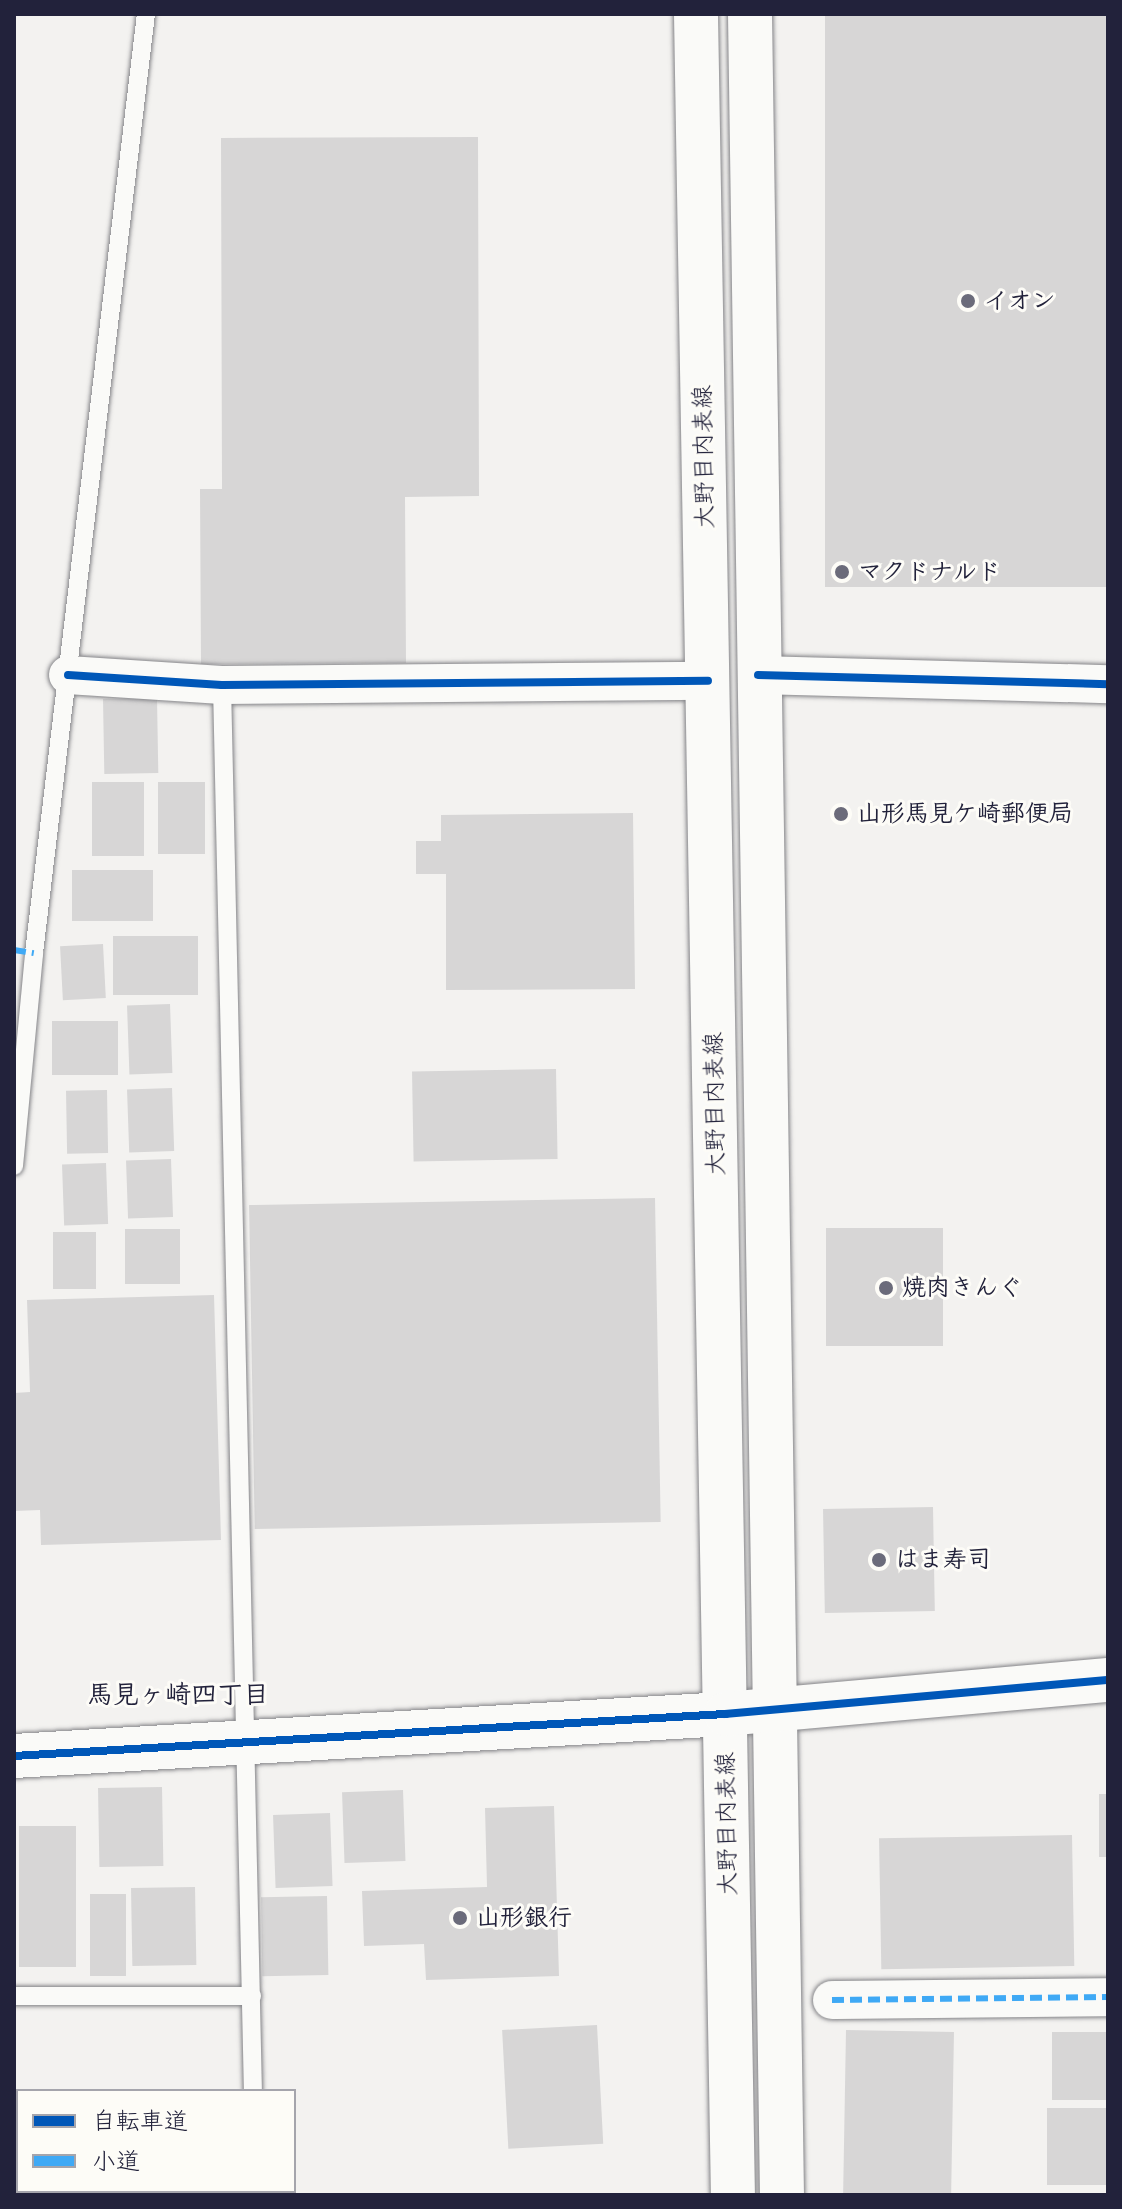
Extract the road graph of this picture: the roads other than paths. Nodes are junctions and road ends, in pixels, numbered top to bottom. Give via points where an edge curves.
1 (146, 14) edge
2 (696, 14) edge
3 (750, 14) edge
4 (68, 675) junction
5 (758, 675) junction
6 (708, 681) junction
7 (1108, 684) edge
8 (222, 685) junction
9 (14, 1166) edge
10 (1108, 1680) edge
11 (775, 1709) junction
12 (726, 1714) junction
13 (247, 1741) junction
14 (14, 1756) edge
15 (14, 1996) edge
16 (252, 1996) junction
17 (1108, 1997) edge
18 (832, 2000) dead end
19 (253, 2089) edge
20 (733, 2195) edge
21 (782, 2195) edge

1 - 4 lane
2 - 6 main road, 大野目内表線
3 - 5 main road, 大野目内表線
4 - 8 street
4 - 9 lane
5 - 7 street
5 - 11 main road, 大野目内表線
6 - 8 street
6 - 12 main road, 大野目内表線
8 - 13 lane
10 - 11 main road
11 - 12 main road
11 - 21 main road, 大野目内表線
12 - 13 main road
12 - 20 main road, 大野目内表線
13 - 14 main road
13 - 16 lane
15 - 16 lane
16 - 19 lane
17 - 18 street

